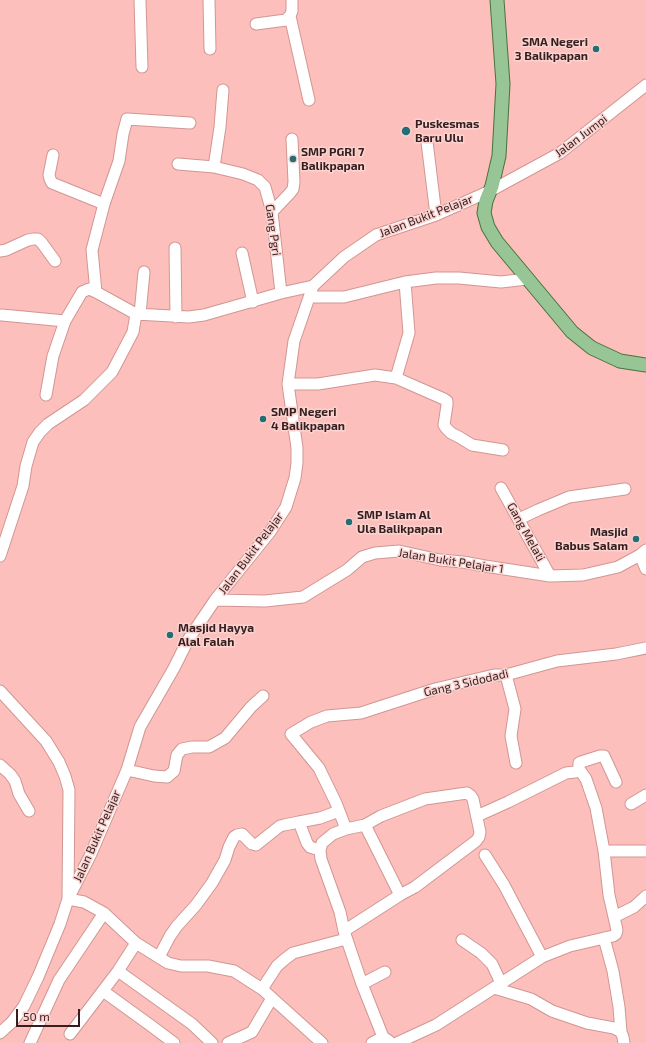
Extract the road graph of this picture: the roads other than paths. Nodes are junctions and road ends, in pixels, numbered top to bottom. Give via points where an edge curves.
1 (140, 0) edge
2 (209, 0) edge
3 (292, 0) edge
4 (497, 0) edge
5 (290, 16) junction
6 (256, 24) dead end
7 (210, 49) dead end
8 (142, 67) dead end
9 (646, 86) edge
10 (222, 90) dead end
11 (309, 100) dead end
12 (190, 123) dead end
13 (292, 139) dead end
14 (427, 142) dead end
15 (53, 155) dead end
16 (178, 164) dead end
17 (214, 167) junction
18 (490, 191) junction
19 (104, 204) junction
20 (272, 212) junction
21 (436, 216) junction
22 (175, 248) dead end
23 (0, 251) edge
24 (242, 253) dead end
25 (55, 261) dead end
26 (144, 272) dead end
27 (527, 279) junction
28 (405, 282) junction
29 (313, 286) junction
30 (96, 292) junction
31 (281, 293) junction
32 (310, 297) junction
33 (253, 302) junction
34 (138, 314) junction
35 (2, 315) dead end
36 (176, 317) junction
37 (64, 321) junction
38 (646, 365) edge
39 (396, 378) junction
40 (288, 384) junction
41 (46, 395) dead end
42 (503, 450) dead end
43 (501, 488) dead end
44 (625, 489) dead end
45 (519, 519) junction
46 (643, 552) edge
47 (0, 556) edge
48 (646, 569) edge
49 (550, 576) junction
50 (215, 600) junction
51 (646, 648) edge
52 (506, 675) junction
53 (0, 691) edge
54 (263, 696) dead end
55 (516, 763) dead end
56 (0, 765) edge
57 (579, 769) junction
58 (127, 770) junction
59 (616, 782) dead end
60 (646, 795) edge
61 (631, 804) dead end
62 (29, 811) dead end
63 (339, 811) junction
64 (477, 816) junction
65 (299, 822) junction
66 (365, 826) junction
67 (346, 828) junction
68 (320, 850) junction
69 (604, 851) junction
70 (646, 851) edge
71 (485, 855) dead end
72 (400, 895) junction
73 (646, 896) edge
74 (68, 899) junction
75 (104, 913) junction
76 (614, 917) junction
77 (345, 935) junction
78 (604, 938) junction
79 (462, 940) dead end
80 (136, 943) junction
81 (159, 957) junction
82 (542, 957) junction
83 (118, 971) junction
84 (385, 972) dead end
85 (362, 984) junction
86 (497, 985) junction
87 (262, 989) junction
88 (103, 991) junction
89 (272, 998) junction
90 (621, 1032) junction
91 (0, 1033) edge
92 (70, 1034) dead end
93 (252, 1037) edge
94 (383, 1037) junction
95 (30, 1043) edge
96 (174, 1043) edge
97 (212, 1043) edge
98 (228, 1043) edge
99 (322, 1043) edge
100 (372, 1043) edge
101 (392, 1043) edge
102 (397, 1043) edge
103 (624, 1043) edge

1 - 8 street
2 - 7 street
3 - 5 street
4 - 18 main road via 502,84 499,156
5 - 6 street via 286,20
5 - 11 street
9 - 18 street, Jalan Jumpi via 560,153
10 - 17 street
12 - 19 street via 127,119 119,160
13 - 20 street via 293,189
14 - 21 street
15 - 19 street via 49,175 52,183
16 - 17 street, Gang Pgri
17 - 20 street, Gang Pgri via 258,180 265,187
18 - 21 street, Jalan Bukit Pelajar
18 - 27 main road via 484,213 488,227 496,242
19 - 30 street via 92,250
20 - 31 street, Gang Pgri
21 - 29 street, Jalan Bukit Pelajar via 376,235 344,257
22 - 36 street
23 - 25 street via 28,240 38,239
24 - 33 street
26 - 34 street
27 - 28 street via 502,282 436,278
27 - 38 main road via 572,332 592,348 620,361
28 - 32 street via 344,297
28 - 39 street via 409,333
29 - 31 street
29 - 32 street, Jalan Bukit Pelajar
30 - 34 street
30 - 37 street via 89,289 82,292
31 - 33 street
32 - 40 street, Jalan Bukit Pelajar via 294,342
33 - 36 street via 204,316
34 - 36 street
34 - 47 street via 133,332 112,372 84,400 48,424 33,442 23,486
35 - 37 street
37 - 41 street via 52,356
39 - 40 street via 375,375 318,384
39 - 42 street via 446,401 444,425 450,433 472,445
40 - 50 street, Jalan Bukit Pelajar via 297,448 295,478 286,507 270,532
43 - 45 street, Gang Melati
44 - 45 street via 569,497
45 - 49 street, Gang Melati
46 - 48 street
46 - 49 street, Jalan Bukit Pelajar 1 via 618,567 583,575
49 - 50 street, Jalan Bukit Pelajar 1 via 440,560 399,551 362,557 347,570 303,597 265,601
50 - 58 street, Jalan Bukit Pelajar via 188,640 140,727
51 - 52 street, Gang 3 Sidodadi via 556,661
52 - 55 street via 515,709 511,736
52 - 63 street, Gang 3 Sidodadi via 494,675 435,689 361,713 327,716 291,734 319,768
53 - 74 street via 46,741 65,776 69,790
54 - 58 street via 225,738 209,747 182,749 177,755 174,771 167,777
56 - 62 street via 15,781
57 - 59 street via 581,762 604,756
57 - 64 street
57 - 69 street via 586,779 596,808
58 - 74 street, Jalan Bukit Pelajar via 90,856
60 - 61 street
63 - 65 street
63 - 67 street
64 - 66 street via 473,799 467,793 425,799 381,816
64 - 72 street via 480,832 476,841 415,887
65 - 68 street via 310,847
65 - 81 street via 280,826 256,845 242,834 234,837 212,883 177,926
66 - 67 street
66 - 72 street
67 - 68 street via 322,843
68 - 77 street
69 - 70 street
69 - 76 street
71 - 82 street
72 - 77 street
73 - 76 street via 634,907
74 - 75 street via 84,902
74 - 91 street via 60,924 24,1006
75 - 80 street
75 - 95 street via 59,980
76 - 78 street via 616,934
77 - 85 street
77 - 87 street via 293,953 277,966
78 - 82 street via 570,946
78 - 90 street via 613,972
79 - 86 street via 492,964
80 - 81 street
80 - 83 street
81 - 87 street via 168,963 181,966 208,966 234,971
82 - 86 street
83 - 88 street
83 - 97 street via 192,1024
84 - 85 street
85 - 94 street
86 - 90 street via 552,1011
86 - 102 street via 436,1024
87 - 89 street
88 - 92 street
88 - 96 street
89 - 93 street
89 - 99 street
90 - 103 street
93 - 98 street
94 - 100 street
94 - 101 street

